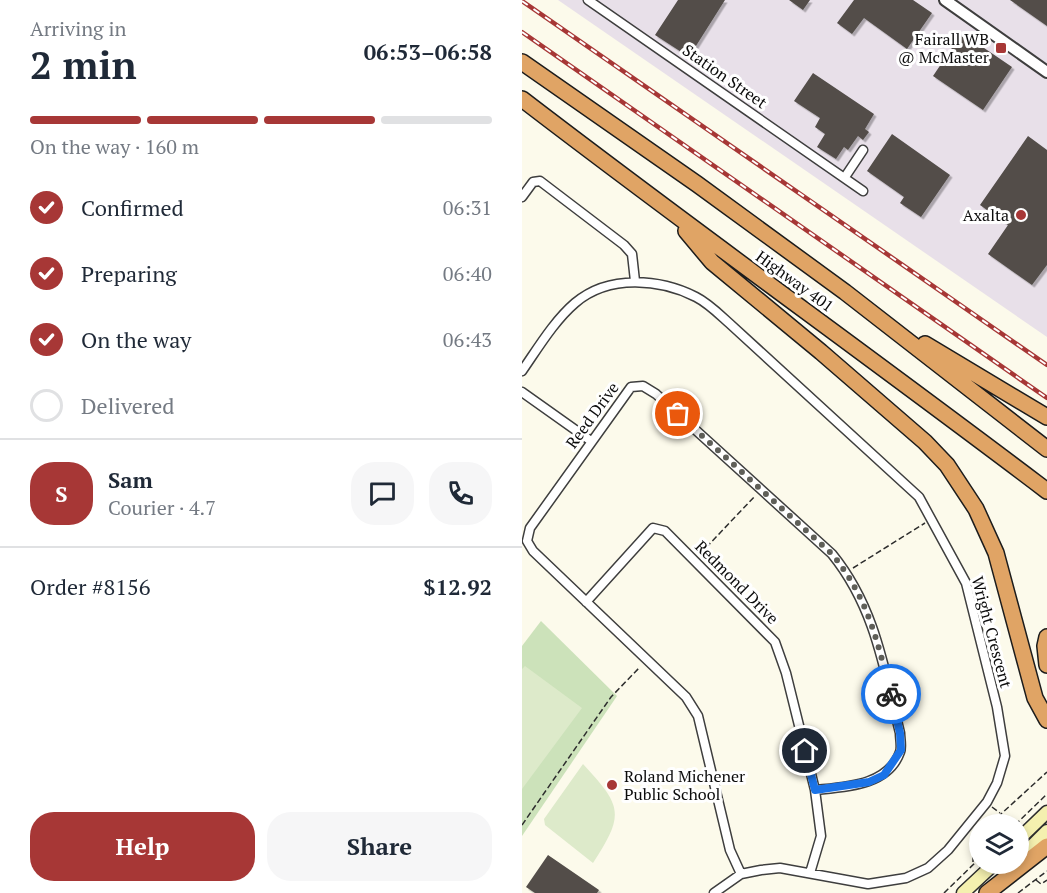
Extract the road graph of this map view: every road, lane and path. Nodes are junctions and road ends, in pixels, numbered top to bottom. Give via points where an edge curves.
1 (588, 0) edge
2 (945, 0) edge
3 (522, 62) edge
4 (1047, 72) edge
5 (522, 99) edge
6 (863, 150) dead end
7 (844, 177) junction
8 (863, 191) dead end
9 (522, 197) edge
10 (670, 213) junction
11 (635, 281) junction
12 (844, 292) junction
13 (522, 371) edge
14 (522, 392) edge
15 (1047, 417) edge
16 (591, 441) junction
17 (1047, 449) edge
18 (761, 489) junction
19 (1047, 491) edge
20 (930, 519) junction
21 (700, 554) dead end
22 (847, 572) junction
23 (586, 602) junction
24 (1047, 637) edge
25 (1047, 665) edge
26 (639, 668) dead end
27 (1047, 720) edge
28 (1047, 772) edge
29 (815, 790) junction
30 (1047, 794) edge
31 (987, 802) junction
32 (1047, 812) edge
33 (1001, 814) joint
34 (1026, 814) edge
35 (522, 825) edge
36 (1029, 829) edge
37 (1047, 831) edge
38 (1047, 846) edge
39 (1029, 849) edge
40 (969, 868) edge
41 (1047, 871) edge
42 (810, 873) junction
43 (741, 874) junction
44 (983, 874) edge
45 (1004, 874) edge
46 (1036, 880) junction
47 (1047, 880) edge
48 (714, 893) edge
49 (944, 893) edge
50 (963, 893) edge
51 (986, 893) edge
52 (1018, 893) edge

1 - 7 street, Station Street
2 - 4 street
3 - 12 highway, Highway 401
5 - 10 highway, Highway 401
6 - 7 street
7 - 8 street, Station Street
9 - 11 street via 533,182 540,181 624,245 632,254
10 - 19 highway, Highway 401
10 - 27 highway via 712,262 925,441 947,465 976,509 996,553 1035,698
11 - 13 street, Wright Crescent via 594,291 576,302
11 - 20 street, Wright Crescent via 670,286 699,298 729,322 919,497
12 - 15 highway
12 - 17 highway, Highway 401
14 - 16 street
16 - 18 street, Reed Drive via 631,387 643,386
16 - 23 street, Reed Drive via 530,528 527,541
18 - 21 path
18 - 22 street, Reed Drive
20 - 22 path
20 - 31 street, Wright Crescent via 966,583 997,708 1005,756
22 - 29 street, Reed Drive via 875,631 901,750 884,775 869,782
23 - 29 street, Redmond Drive via 653,528 665,531 775,642
23 - 43 street, Reed Drive via 686,697 698,716 730,850
24 - 25 highway
26 - 35 path via 611,697
28 - 33 path
29 - 42 street, Redmond Drive via 821,836
30 - 34 path
31 - 33 path
31 - 42 street, Wright Crescent via 948,850 928,868 906,878 868,884
32 - 36 main road
37 - 39 main road
38 - 51 highway
40 - 49 path
41 - 46 path
42 - 43 street, Wright Crescent via 780,868
43 - 48 street, Wright Crescent
44 - 50 main road
45 - 51 main road
46 - 47 path via 1041,884
46 - 52 path

